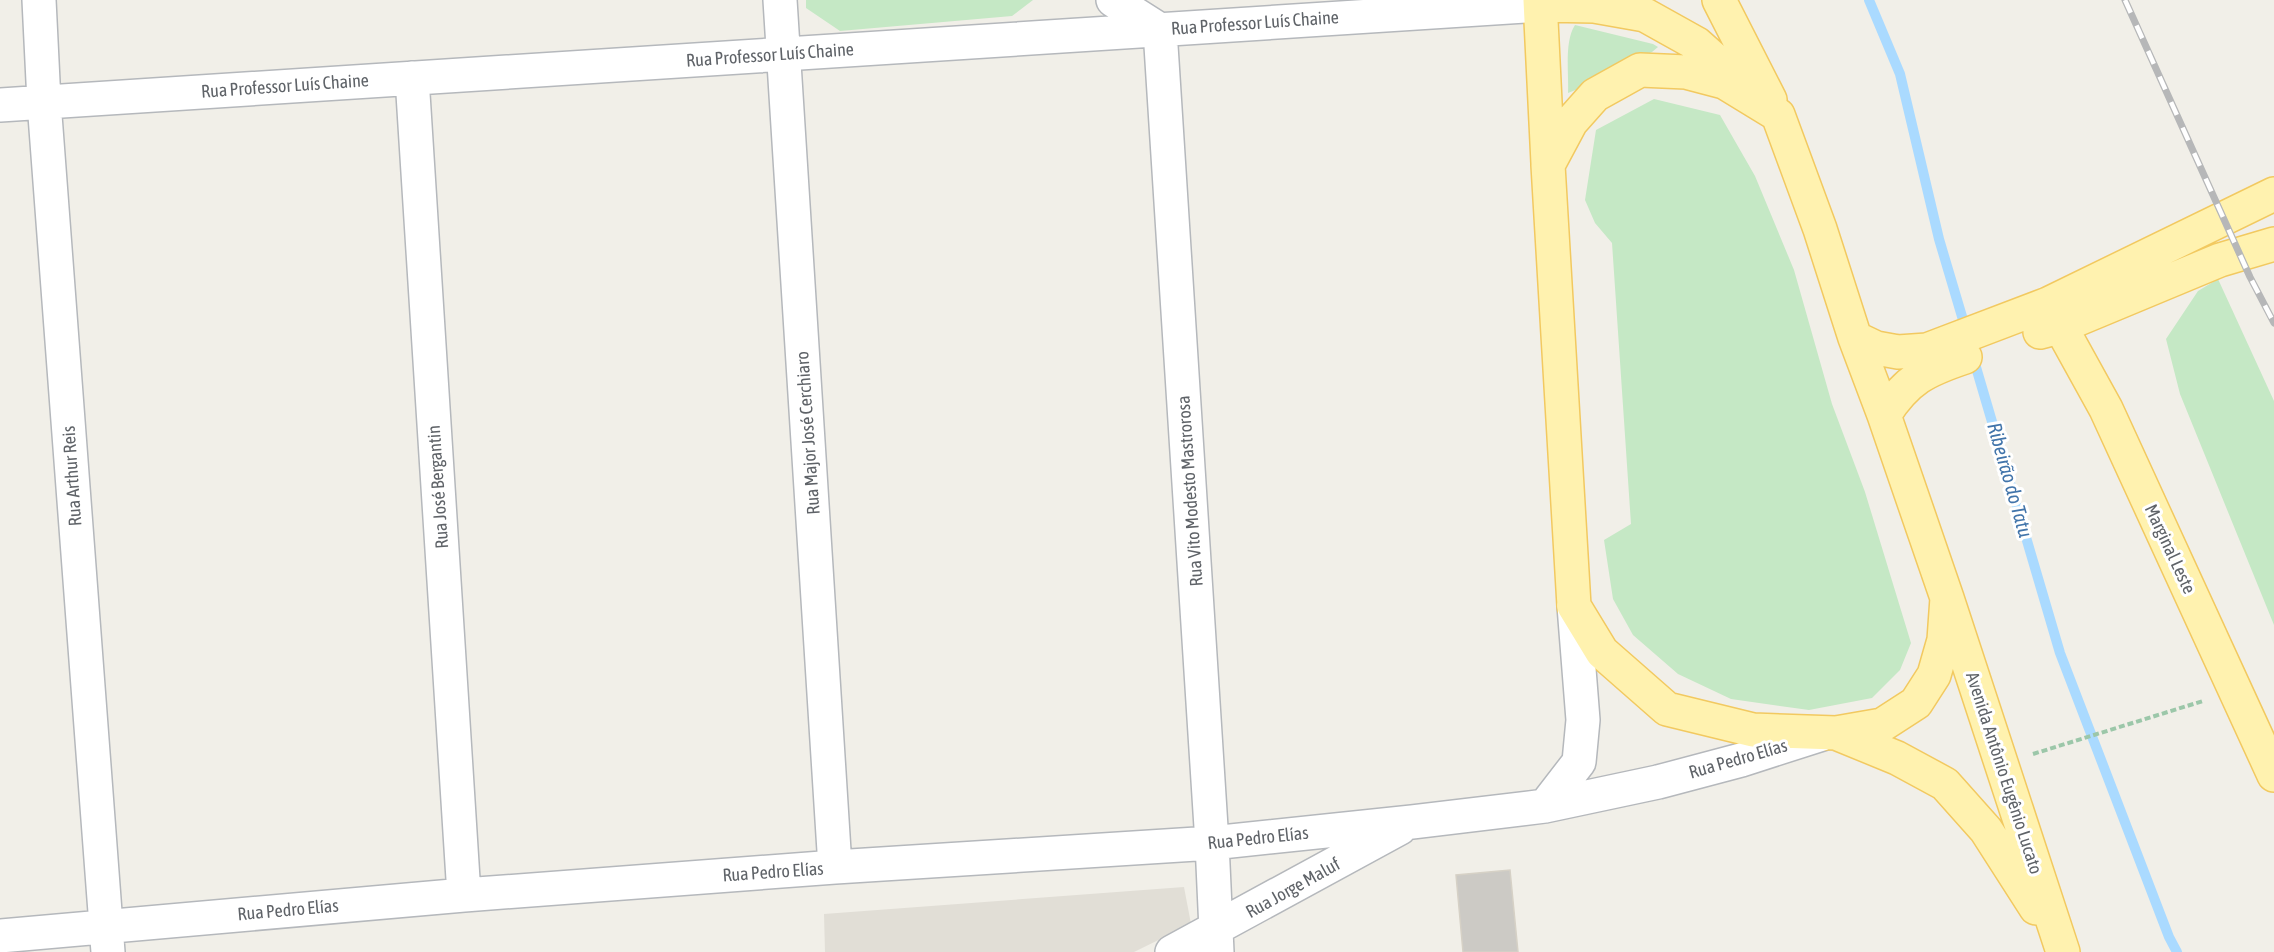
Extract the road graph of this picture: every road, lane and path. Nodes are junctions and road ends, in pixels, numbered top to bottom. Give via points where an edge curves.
1 (39, 0) edge
2 (780, 0) edge
3 (1113, 0) edge
4 (1719, 0) edge
5 (1541, 2) edge
6 (1160, 30) junction
7 (784, 54) junction
8 (412, 78) junction
9 (44, 102) junction
10 (0, 105) edge
11 (1778, 115) junction
12 (1548, 165) junction
13 (2274, 194) edge
14 (2274, 244) edge
15 (2054, 316) junction
16 (1855, 338) junction
17 (1931, 359) junction
18 (1884, 415) junction
19 (1947, 598) junction
20 (1574, 606) junction
21 (2204, 700) dead end
22 (1831, 733) junction
23 (2036, 753) dead end
24 (2274, 775) edge
25 (1545, 806) junction
26 (1412, 822) junction
27 (1212, 843) junction
28 (835, 867) junction
29 (464, 895) junction
30 (0, 936) edge
31 (107, 939) edge
32 (1216, 941) edge
33 (2062, 950) edge
34 (1172, 952) edge

1 - 9 street, Rua Arthur Reis
2 - 7 street, Rua Major José Cerchiaro
3 - 6 street
4 - 11 main road, Avenida Antônio Eugênio Lucato
5 - 6 street, Rua Professor Luís Chaine
5 - 11 main road via 1645,15 1697,45
5 - 12 main road
6 - 7 street, Rua Professor Luís Chaine
6 - 27 street, Rua Vito Modesto Mastrorosa
7 - 8 street, Rua Professor Luís Chaine
7 - 28 street, Rua Major José Cerchiaro
8 - 9 street, Rua Professor Luís Chaine
8 - 29 street, Rua José Bergantin
9 - 10 street, Rua Professor Luís Chaine
9 - 31 street, Rua Arthur Reis
11 - 12 main road via 1724,82 1686,72 1640,70 1595,95 1571,122
11 - 16 main road, Avenida Antônio Eugênio Lucato
12 - 20 main road
13 - 15 main road
14 - 15 main road
15 - 17 main road
15 - 24 main road, Marginal Leste via 2106,409
16 - 17 main road via 1876,348
16 - 18 main road, Avenida Antônio Eugênio Lucato
17 - 18 main road
18 - 19 main road, Avenida Antônio Eugênio Lucato
19 - 22 main road via 1944,640 1934,675 1917,703 1882,725
19 - 33 main road, Avenida Antônio Eugênio Lucato
20 - 22 main road via 1602,651 1667,709 1753,730
20 - 25 street via 1583,720 1579,762
21 - 23 path
22 - 25 street, Rua Pedro Elías via 1658,782
22 - 33 main road, Avenida Antônio Eugênio Lucato via 1897,758 1945,784 1986,830
25 - 26 street, Rua Pedro Elías
26 - 27 street, Rua Pedro Elías
26 - 32 street, Rua Jorge Maluf
27 - 28 street, Rua Pedro Elías
27 - 32 street, Rua Vito Modesto Mastrorosa
28 - 29 street, Rua Pedro Elías
29 - 31 street, Rua Pedro Elías
30 - 31 street, Rua Pedro Elías
32 - 34 street, Rua Jorge Maluf

